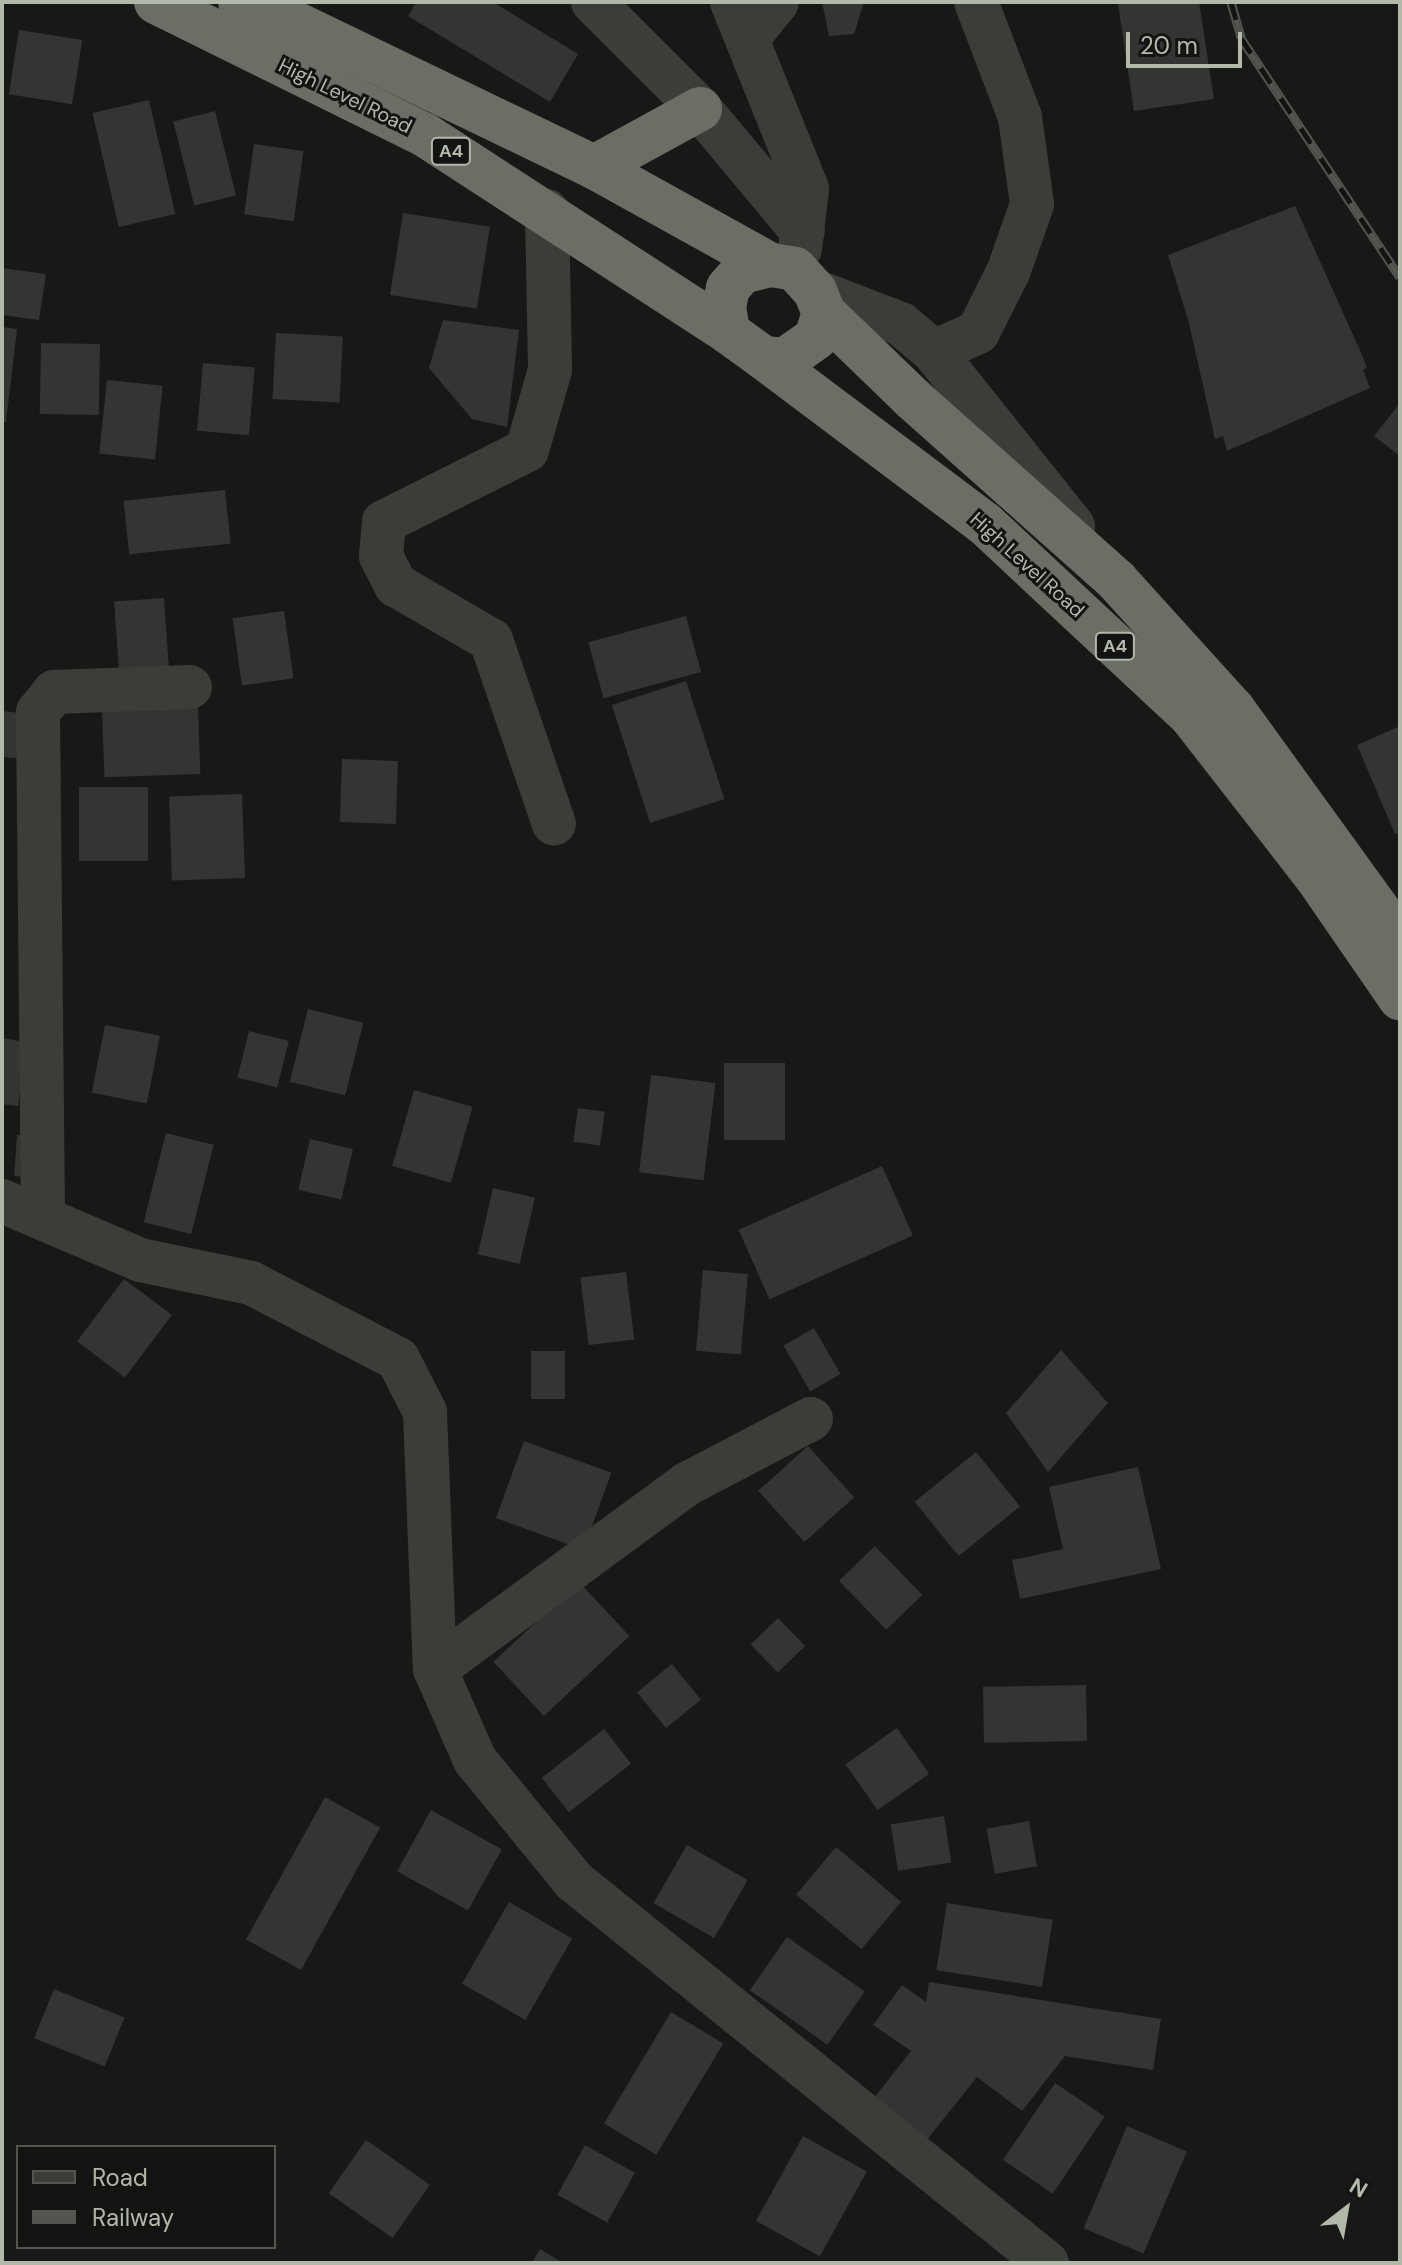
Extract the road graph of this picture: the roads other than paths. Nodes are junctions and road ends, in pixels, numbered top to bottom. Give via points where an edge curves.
1 (156, 2) edge
2 (240, 2) edge
3 (593, 2) edge
4 (777, 2) edge
5 (976, 2) edge
6 (740, 20) edge
7 (700, 109) junction
8 (594, 167) junction
9 (547, 211) junction
10 (802, 274) junction
11 (728, 332) junction
12 (934, 352) junction
13 (764, 358) junction
14 (1117, 581) junction
15 (190, 687) dead end
16 (554, 824) dead end
17 (1400, 940) edge
18 (1400, 998) edge
19 (2, 1201) edge
20 (43, 1216) junction
21 (811, 1419) dead end
22 (435, 1669) junction
23 (1047, 2263) edge

1 - 9 highway, High Level Road / A4 via 425,135
2 - 8 highway, A4 via 272,12
3 - 7 street
4 - 6 street
5 - 12 street via 1020,117 1032,204 1009,270 978,332
6 - 10 street via 807,189
7 - 8 highway
7 - 10 street
8 - 10 highway, A4
9 - 11 highway, High Level Road / A4
9 - 16 street via 550,370 527,450 384,522 381,556 396,585 491,640
10 - 11 highway via 742,272 728,288
10 - 12 street via 901,324
10 - 13 highway via 816,338 784,360
10 - 14 highway, A4 via 913,399
11 - 13 highway
12 - 14 street
13 - 18 highway, High Level Road / A4 via 984,523 1191,716 1315,875
14 - 17 highway, A4 via 1233,709
15 - 20 street via 54,692 38,712
19 - 20 street
20 - 22 street via 140,1260 251,1283 398,1359 425,1412
21 - 22 street via 687,1484
22 - 23 street via 475,1760 574,1881

